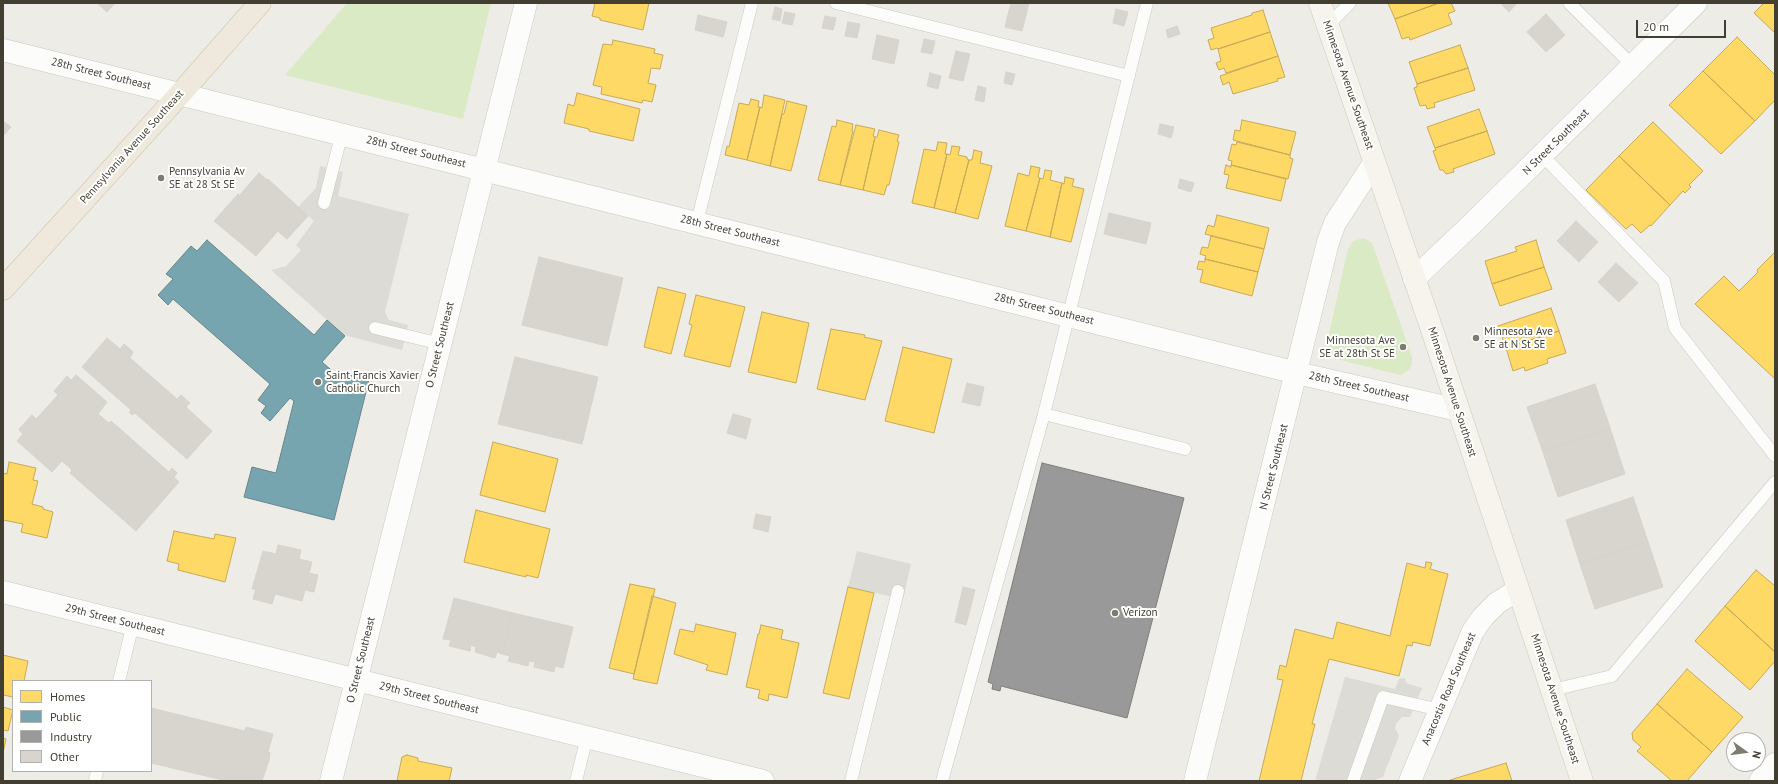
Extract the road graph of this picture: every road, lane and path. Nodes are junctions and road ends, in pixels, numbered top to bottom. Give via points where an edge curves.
1 (260, 3) edge
2 (526, 3) edge
3 (752, 3) edge
4 (836, 3) edge
5 (1147, 3) edge
6 (1320, 3) edge
7 (1350, 3) edge
8 (1569, 3) edge
9 (1696, 3) edge
10 (1328, 25) junction
11 (3, 50) edge
12 (1633, 66) junction
13 (1128, 76) junction
14 (181, 93) junction
15 (342, 133) junction
16 (1542, 155) junction
17 (1374, 162) junction
18 (485, 169) junction
19 (324, 204) dead end
20 (697, 222) junction
21 (1414, 279) junction
22 (3, 290) edge
23 (1069, 316) junction
24 (375, 328) dead end
25 (441, 344) junction
26 (1297, 373) junction
27 (1458, 410) junction
28 (1044, 414) junction
29 (1185, 449) dead end
30 (1775, 456) edge
31 (1775, 482) edge
32 (1518, 590) junction
33 (898, 591) dead end
34 (3, 592) edge
35 (133, 624) junction
36 (119, 680) edge
37 (356, 680) junction
38 (1552, 690) junction
39 (1440, 710) junction
40 (587, 737) junction
41 (1775, 764) edge
42 (331, 781) edge
43 (576, 781) edge
44 (763, 781) edge
45 (851, 781) edge
46 (942, 781) edge
47 (1195, 781) edge
48 (1353, 781) edge
49 (1410, 781) edge
50 (1582, 781) edge
51 (1760, 781) edge

1 - 14 highway, Pennsylvania Avenue Southeast
2 - 18 street, O Street Southeast
3 - 20 lane
4 - 13 lane
5 - 13 lane
6 - 10 main road, Minnesota Avenue Southeast
7 - 10 lane
8 - 12 lane
9 - 12 street, N Street Southeast
10 - 17 main road, Minnesota Avenue Southeast
11 - 14 street, 28th Street Southeast
12 - 16 street, N Street Southeast
13 - 23 lane
14 - 15 street, 28th Street Southeast
14 - 22 highway, Pennsylvania Avenue Southeast
15 - 18 street, 28th Street Southeast
15 - 19 lane
16 - 21 street, N Street Southeast
16 - 30 lane via 1664,281 1674,328
17 - 21 main road, Minnesota Avenue Southeast
17 - 26 street, N Street Southeast via 1334,223
18 - 20 street, 28th Street Southeast
18 - 25 street, O Street Southeast
20 - 23 street, 28th Street Southeast
21 - 27 main road, Minnesota Avenue Southeast
23 - 26 street, 28th Street Southeast
23 - 28 lane
24 - 25 lane
25 - 37 street, O Street Southeast
26 - 27 street, 28th Street Southeast
26 - 47 street, N Street Southeast
27 - 32 main road, Minnesota Avenue Southeast
28 - 29 lane
28 - 46 lane
31 - 38 lane via 1612,676
32 - 38 main road, Minnesota Avenue Southeast
32 - 39 street, Anacostia Road Southeast via 1497,603 1473,631
33 - 45 lane
34 - 35 street, 29th Street Southeast
35 - 36 lane
35 - 37 street, 29th Street Southeast
37 - 40 street, 29th Street Southeast
37 - 42 street, O Street Southeast
38 - 50 main road, Minnesota Avenue Southeast
39 - 48 lane via 1383,697
39 - 49 street, Anacostia Road Southeast
40 - 43 lane
40 - 44 street, 29th Street Southeast
41 - 51 street

